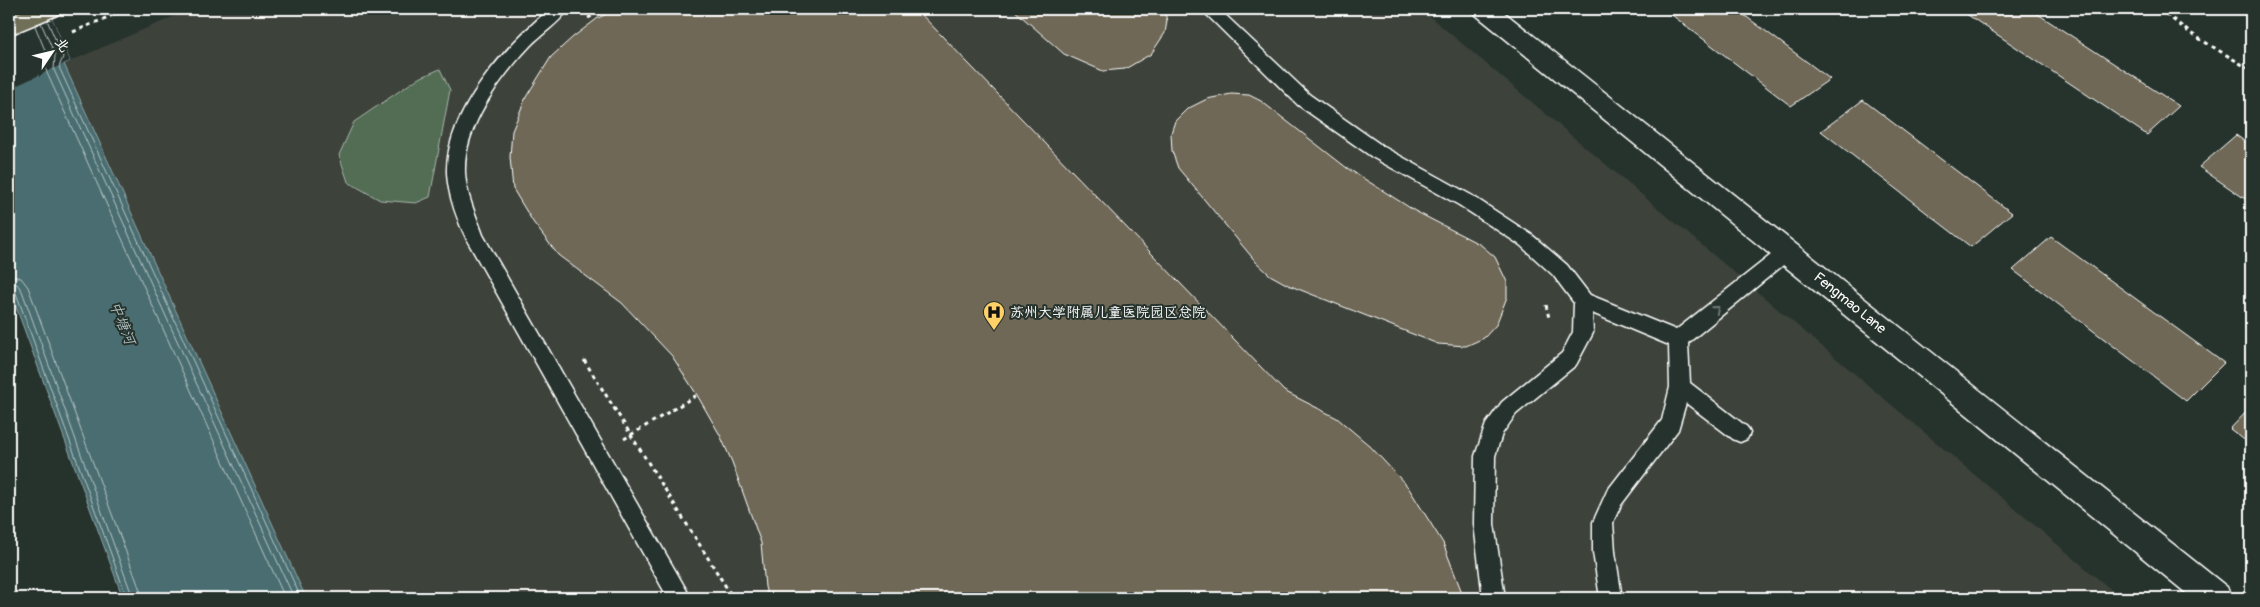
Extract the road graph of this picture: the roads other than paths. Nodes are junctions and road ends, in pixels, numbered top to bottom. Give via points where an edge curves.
1 (48, 9) edge
2 (560, 9) edge
3 (1209, 9) edge
4 (1484, 9) edge
5 (9, 26) edge
6 (1787, 252) junction
7 (1583, 301) junction
8 (1678, 340) junction
9 (1680, 387) junction
10 (1740, 433) dead end
11 (680, 598) edge
12 (1494, 598) edge
13 (1611, 598) edge
14 (2216, 598) edge

1 - 5 main road
2 - 11 lane via 543,22 499,70 479,99 464,133 456,167 462,198 474,236
3 - 7 lane via 1304,100 1378,152 1464,200 1526,240 1560,270
4 - 6 street, Fengmao Lane
8 -> 6 lane
6 - 14 street, Fengmao Lane
7 - 8 lane
7 - 12 lane via 1584,333 1569,359 1509,408 1493,430 1485,456 1484,524
8 - 9 lane
9 - 10 lane
9 - 13 lane via 1671,424 1614,498 1603,522

